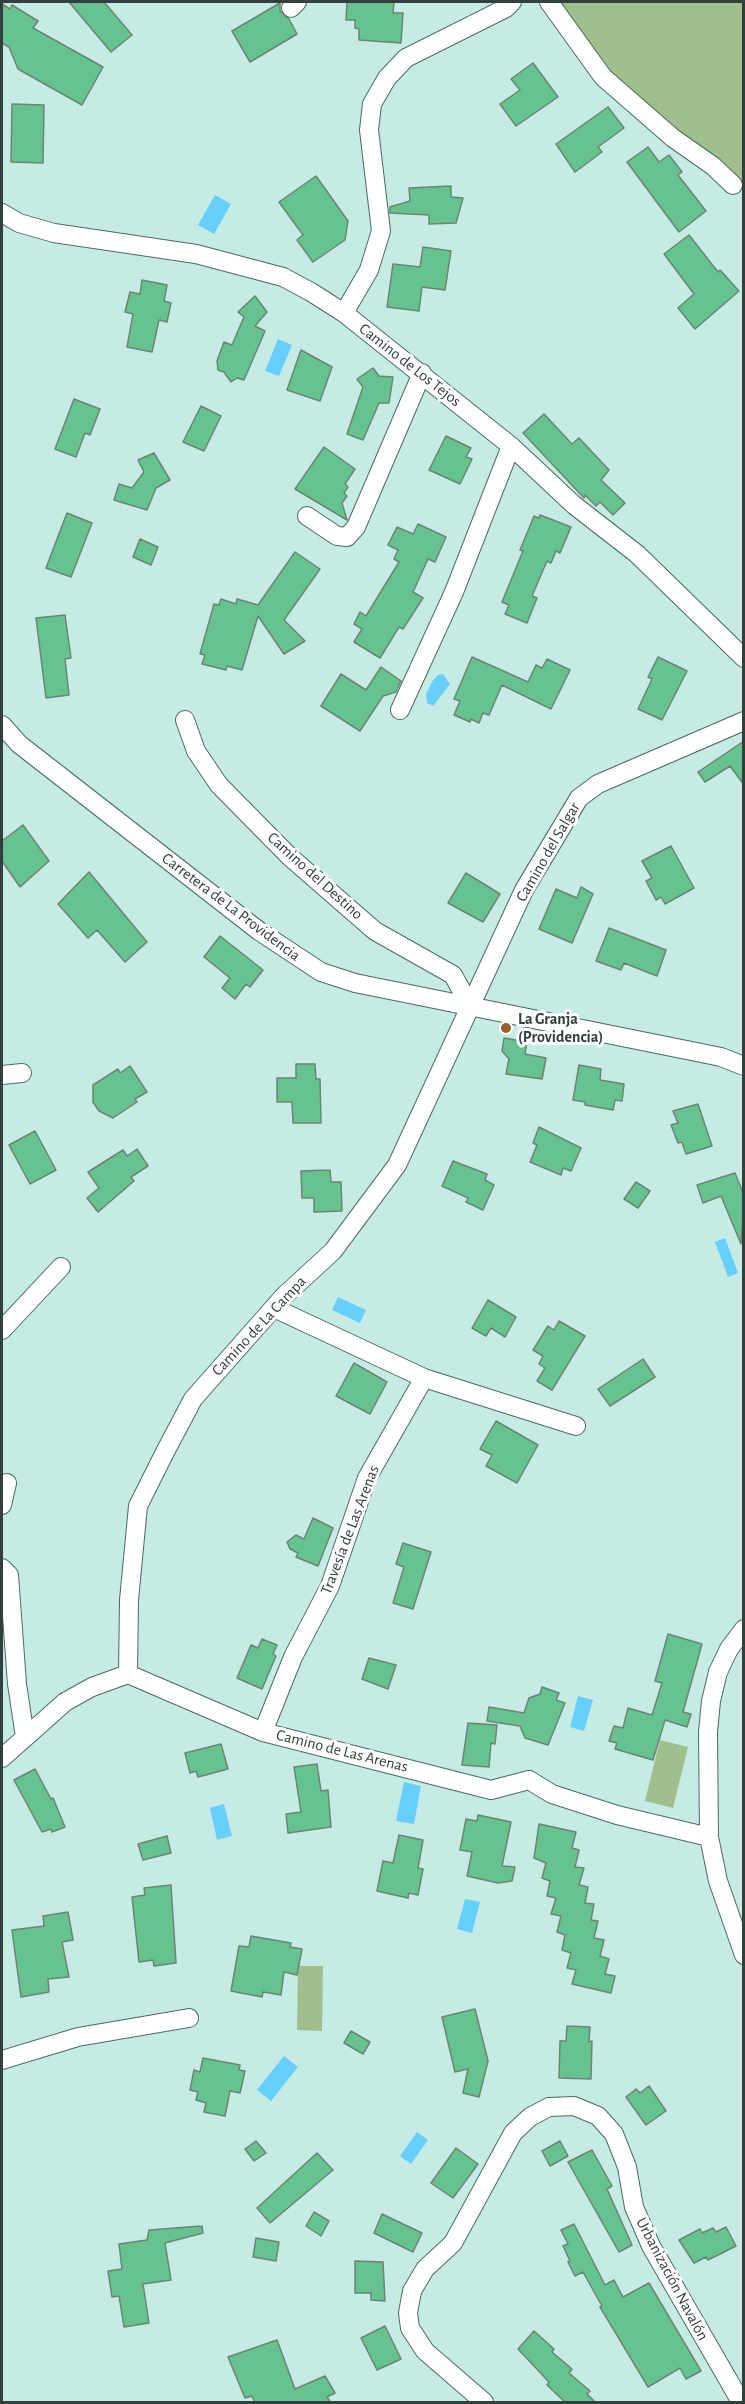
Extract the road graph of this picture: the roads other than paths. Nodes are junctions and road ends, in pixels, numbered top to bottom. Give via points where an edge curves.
1 (512, 2) edge
2 (549, 2) edge
3 (733, 185) dead end
4 (2, 213) edge
5 (344, 313) junction
6 (422, 373) junction
7 (511, 446) junction
8 (307, 516) dead end
9 (744, 658) edge
10 (400, 710) dead end
11 (185, 720) dead end
12 (744, 721) edge
13 (2, 725) edge
14 (470, 1006) junction
15 (744, 1066) edge
16 (22, 1073) dead end
17 (2, 1075) edge
18 (61, 1267) dead end
19 (274, 1308) junction
20 (2, 1330) edge
21 (424, 1378) junction
22 (576, 1426) dead end
23 (7, 1483) dead end
24 (2, 1505) edge
25 (2, 1568) edge
26 (744, 1629) edge
27 (128, 1674) junction
28 (263, 1732) junction
29 (25, 1737) junction
30 (2, 1758) edge
31 (709, 1837) junction
32 (744, 1955) edge
33 (189, 2018) dead end
34 (2, 2060) edge
35 (484, 2403) edge
36 (741, 2403) edge

1 - 5 street via 406,58 387,78 372,104 369,130 381,231 369,270
2 - 3 street via 603,77
4 - 5 street, Camino de Los Tejos via 19,223 54,233 196,254 283,277
5 - 6 street, Camino de Los Tejos
6 - 7 street, Camino de Los Tejos
6 - 8 street via 356,527 347,537 336,536
7 - 9 street, Camino de Los Tejos via 574,505 637,554
7 - 10 street via 454,591
11 - 14 street, Camino del Destino via 196,751 219,785 282,849 375,931 453,975
12 - 14 street, Camino del Salgar via 598,784 579,798 524,890
13 - 14 street, Carretera de La Providencia via 19,744 250,924 321,972 355,983
14 - 15 street, Carretera de La Providencia via 721,1057
14 - 19 street, Camino de La Campa via 397,1165 333,1251
16 - 17 street
18 - 20 street
19 - 21 street
19 - 27 street, Camino de La Campa via 193,1399 138,1506 129,1600
21 - 22 street
21 - 28 street, Travesía de Las Arenas via 367,1478 330,1586 293,1657
23 - 24 street
25 - 29 street via 9,1575 16,1684
26 - 31 street via 725,1656 711,1701
27 - 28 street, Camino de Las Arenas
27 - 29 street via 64,1702
28 - 31 street, Camino de Las Arenas via 491,1790 529,1780 552,1794 617,1815
29 - 30 street
31 - 32 street via 718,1881
33 - 34 street via 78,2037
35 - 36 street, Urbanización Navalón via 425,2350 410,2328 412,2291 425,2269 453,2243 513,2133 530,2117 549,2107 574,2106 598,2116 614,2134 627,2167 634,2207 651,2246

